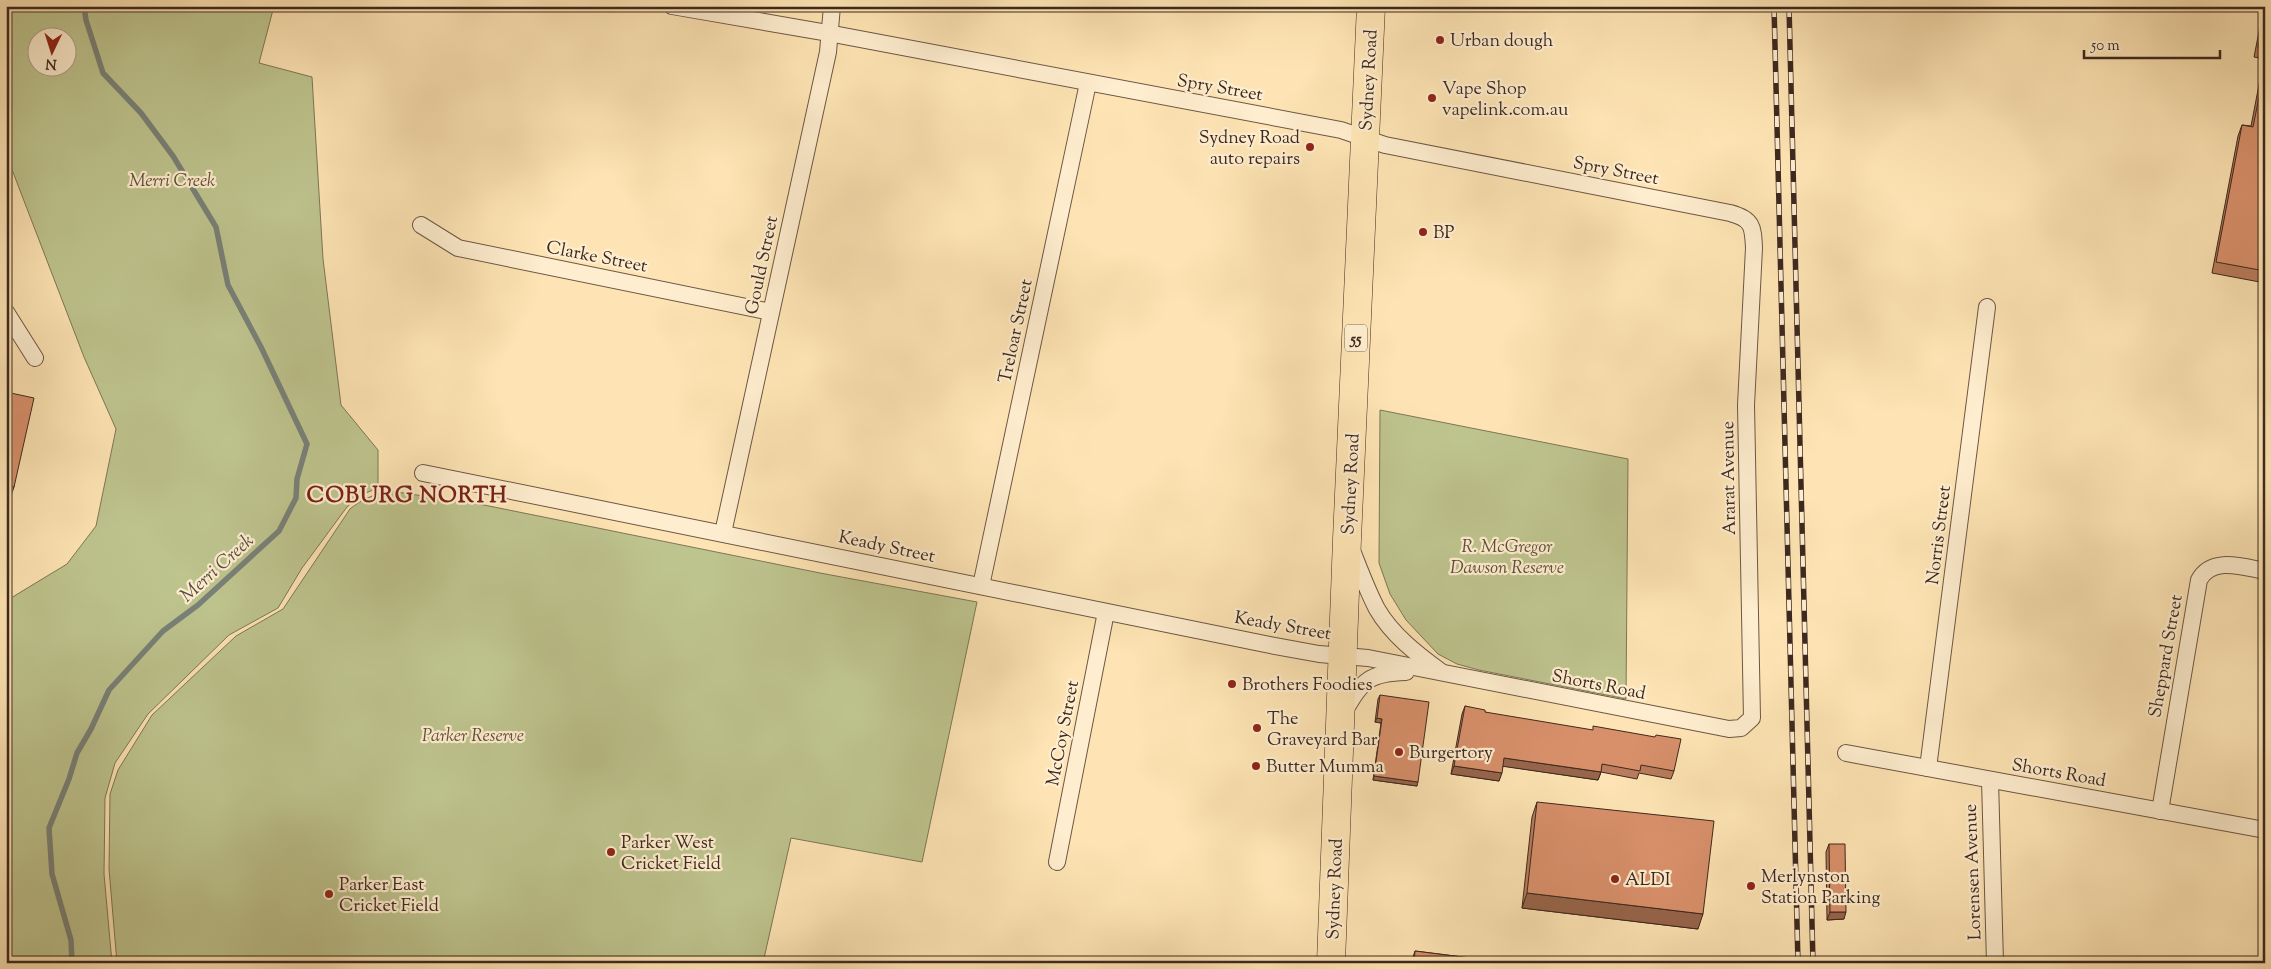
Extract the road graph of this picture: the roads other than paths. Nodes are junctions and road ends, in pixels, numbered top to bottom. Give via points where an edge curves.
1 (672, 6) edge
2 (832, 6) edge
3 (1371, 6) edge
4 (828, 33) junction
5 (1088, 83) junction
6 (1365, 138) junction
7 (421, 225) dead end
8 (1753, 228) joint
9 (1987, 307) dead end
10 (6, 312) edge
11 (771, 312) junction
12 (35, 358) dead end
13 (423, 473) dead end
14 (723, 533) junction
15 (1347, 539) junction
16 (2265, 571) edge
17 (981, 586) junction
18 (1106, 612) junction
19 (1343, 655) junction
20 (1436, 672) junction
21 (1340, 718) junction
22 (1746, 726) joint
23 (1846, 753) dead end
24 (1928, 768) junction
25 (1990, 780) junction
26 (2160, 810) junction
27 (2265, 830) edge
28 (1057, 862) dead end
29 (1332, 963) edge
30 (1995, 963) edge

1 - 4 street, Spry Street
2 - 4 street, Gould Street
3 - 6 highway, Sydney Road / 55
4 - 5 street, Spry Street
4 - 11 street, Gould Street via 828,52
5 - 6 street, Spry Street via 1340,130
5 - 17 street, Treloar Street
6 - 8 street, Spry Street via 1385,145 1740,216
6 - 15 highway, Sydney Road / 55
7 - 11 street, Clarke Street via 458,248
8 - 22 street, Ararat Avenue via 1746,405 1752,718
9 - 24 street, Norris Street
10 - 12 street
11 - 14 street, Gould Street
13 - 14 street, Keady Street
14 - 17 street, Keady Street
15 - 19 highway, Sydney Road / 55
15 - 20 street, Shorts Road via 1378,610 1393,630
16 - 26 street, Sheppard Street via 2217,565 2202,574 2199,580
17 - 18 street, Keady Street
18 - 19 street, Keady Street via 1319,654
18 - 28 street, McCoy Street
19 - 20 street, Shorts Road
19 - 21 highway, Sydney Road / 55
20 - 21 street, Shorts Road via 1390,672 1369,678 1359,686
20 - 22 street, Shorts Road via 1729,729
21 - 29 highway, Sydney Road / 55
23 - 24 street, Shorts Road
24 - 25 street, Shorts Road
25 - 26 street, Shorts Road
25 - 30 street, Lorensen Avenue
26 - 27 street, Shorts Road

